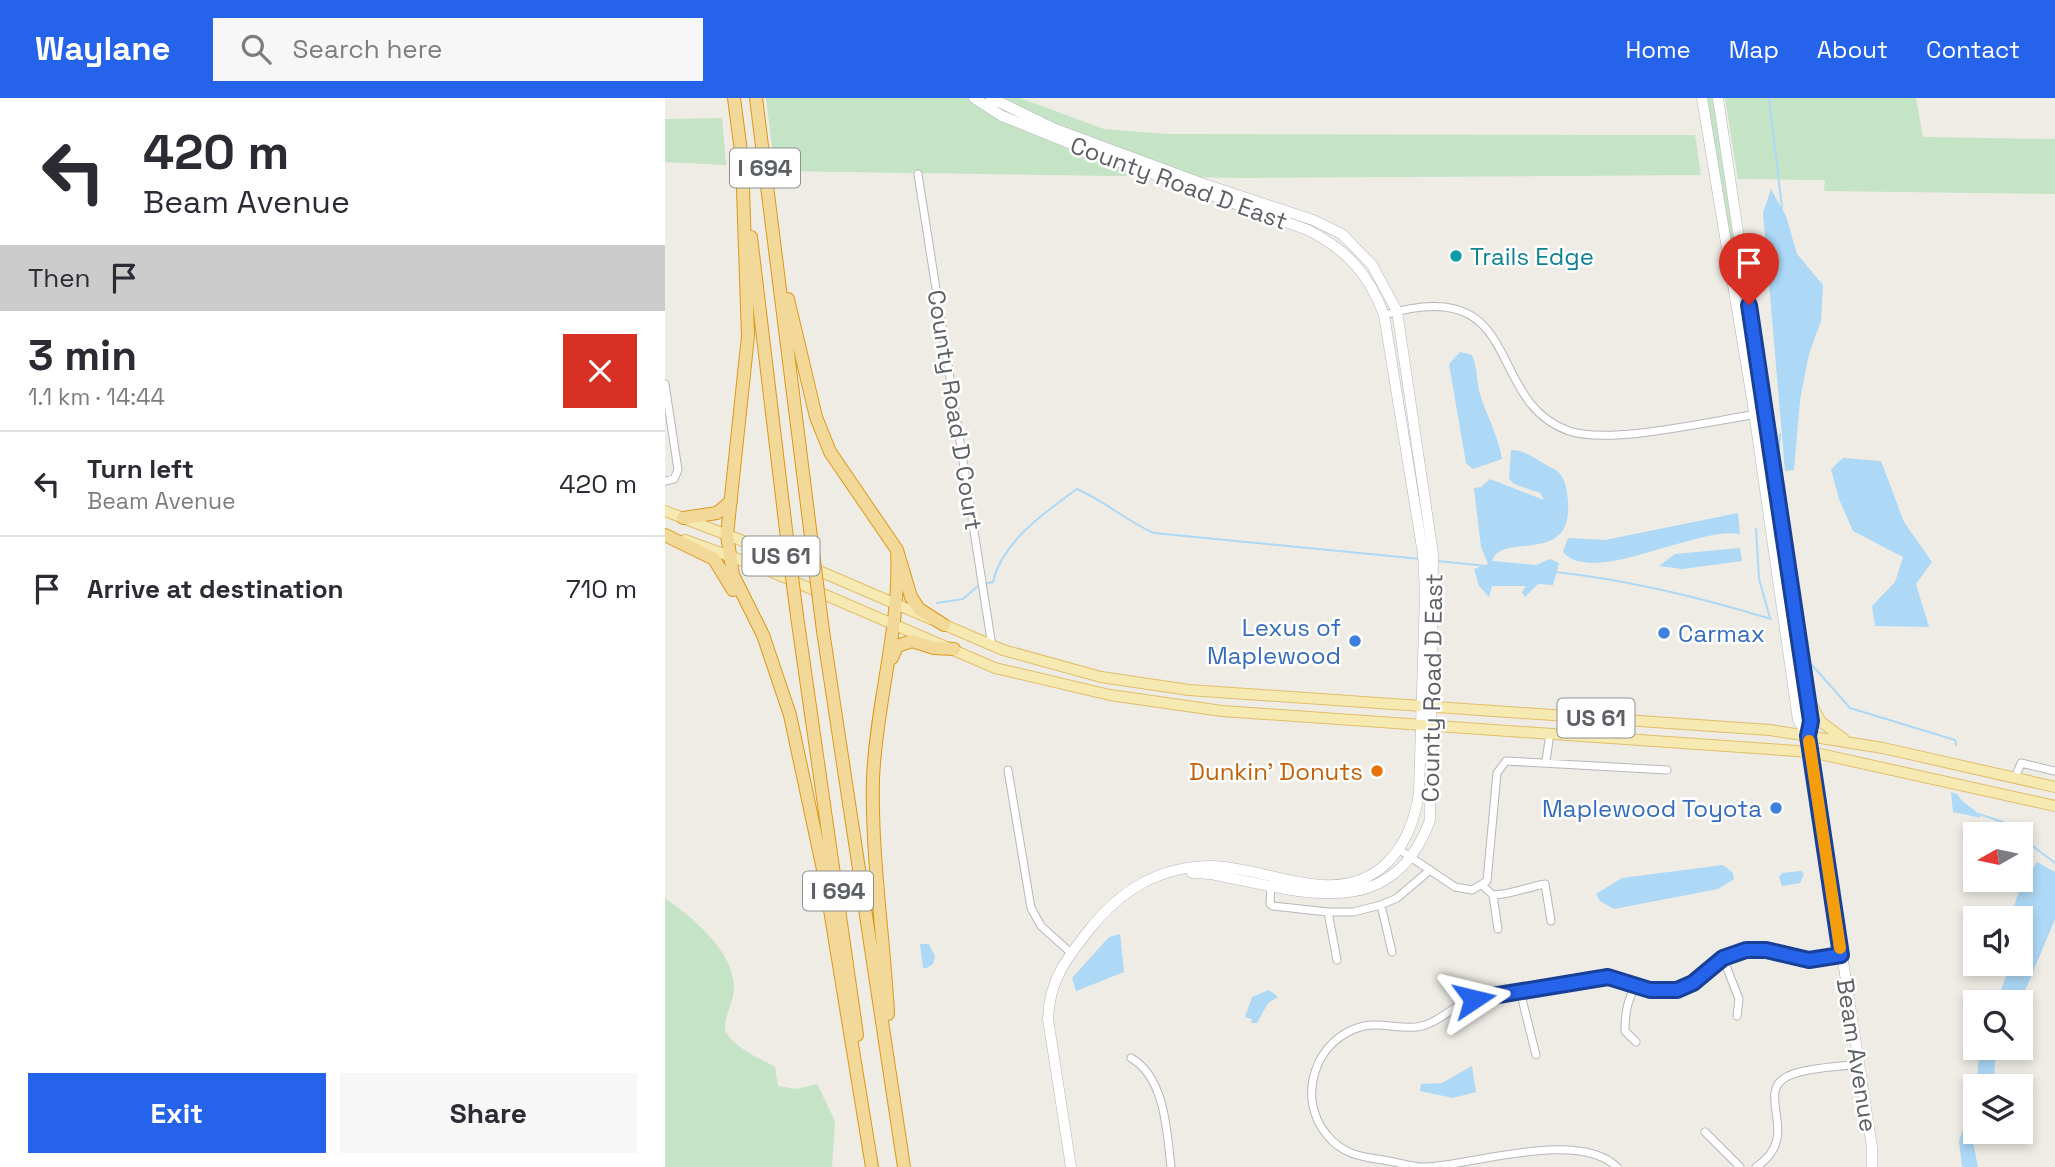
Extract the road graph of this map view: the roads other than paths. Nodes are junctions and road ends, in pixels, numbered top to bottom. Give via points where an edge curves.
1 (734, 98) edge
2 (756, 98) edge
3 (974, 98) edge
4 (991, 98) edge
5 (1702, 98) edge
6 (1718, 98) edge
7 (742, 161) junction
8 (918, 174) dead end
9 (773, 238) junction
10 (1397, 312) junction
11 (1384, 315) junction
12 (665, 384) edge
13 (1766, 413) junction
14 (1755, 415) junction
15 (665, 481) edge
16 (731, 501) junction
17 (665, 512) edge
18 (683, 518) junction
19 (665, 533) edge
20 (727, 535) junction
21 (897, 550) junction
22 (731, 556) junction
23 (895, 604) junction
24 (894, 622) junction
25 (944, 625) junction
26 (992, 646) junction
27 (954, 649) junction
28 (775, 667) junction
29 (883, 689) junction
30 (1808, 698) junction
31 (1421, 705) junction
32 (1434, 706) junction
33 (1421, 724) junction
34 (1433, 725) junction
35 (1550, 733) junction
36 (1808, 736) junction
37 (1846, 741) junction
38 (1811, 752) junction
39 (1546, 761) junction
40 (1009, 770) dead end
41 (1667, 770) dead end
42 (2055, 771) edge
43 (2015, 778) junction
44 (2055, 787) edge
45 (2055, 806) edge
46 (1400, 850) junction
47 (1410, 857) junction
48 (1430, 870) junction
49 (1272, 881) junction
50 (1483, 886) junction
51 (1493, 895) junction
52 (1381, 905) junction
53 (1328, 912) junction
54 (1551, 921) dead end
55 (1499, 929) dead end
56 (1392, 952) dead end
57 (1071, 953) junction
58 (1841, 955) junction
59 (1723, 958) junction
60 (1337, 960) dead end
61 (1636, 985) junction
62 (1520, 991) junction
63 (1737, 1016) dead end
64 (1636, 1042) dead end
65 (887, 1053) junction
66 (1536, 1055) dead end
67 (1131, 1058) dead end
68 (1859, 1064) junction
69 (1705, 1132) dead end
70 (873, 1167) edge
71 (904, 1167) edge
72 (1071, 1167) edge
73 (1171, 1167) edge
74 (1617, 1167) edge
75 (1740, 1167) edge
76 (1756, 1167) edge
77 (1872, 1167) edge

1 - 7 highway, I 694
2 - 9 highway, I 694
3 - 11 street, County Road D East via 1002,116 1333,243 1363,271
4 - 10 street, County Road D East via 1055,129 1313,219 1342,234 1372,265
5 - 14 street, Beam Avenue
6 - 13 street, Beam Avenue
7 - 16 highway via 748,336
7 - 70 highway, I 694, bridge via 797,616 834,855
8 - 26 street, County Road D Court
9 - 21 highway via 816,417 830,452
9 - 65 highway, I 694, bridge via 823,631
10 - 11 street
10 - 14 street via 1451,309 1482,325 1503,352 1528,402 1556,426 1570,431 1614,435
10 - 32 street, County Road D East via 1433,554
11 - 31 street, County Road D East via 1422,542
12 - 15 street via 678,470 674,479
13 - 14 street
13 - 30 street, Beam Avenue
14 - 36 street, Beam Avenue via 1798,720
16 - 18 highway via 717,513
16 - 20 highway
17 - 18 main road, US 61
18 - 20 main road, US 61
19 - 22 main road, US 61
19 - 28 highway via 714,559
20 - 22 highway
20 - 23 main road, US 61
21 - 23 highway
21 - 25 highway via 911,597 919,609
22 - 24 main road, US 61
22 - 28 highway via 733,575
23 - 24 highway
23 - 25 main road, US 61
24 - 27 main road, US 61
24 - 29 highway
25 - 26 main road, US 61
26 - 31 main road, US 61 via 1077,672 1163,688
27 - 29 highway via 902,642 893,653
27 - 33 main road, US 61 via 1006,671 1133,699 1221,711
28 - 70 highway via 790,715 825,879
29 - 65 highway via 873,781
30 - 36 street, Beam Avenue
30 - 37 main road via 1821,722
31 - 32 main road, US 61
31 - 33 street, County Road D East
32 - 34 street, County Road D East
32 - 36 main road, US 61
33 - 34 main road, US 61
33 - 46 street, County Road D East via 1415,821
34 - 35 main road, US 61
34 - 47 street, County Road D East via 1430,820
35 - 38 main road, US 61
35 - 39 street
36 - 37 main road, US 61
36 - 38 street, Beam Avenue
37 - 43 main road, US 61
38 - 45 main road, US 61
38 - 58 street, Beam Avenue
39 - 41 street
39 - 50 street via 1514,760 1500,766 1489,870
40 - 57 street via 1031,908 1041,926
42 - 43 street via 2021,763
43 - 44 main road, US 61
46 - 47 street
46 - 49 street, County Road D East via 1375,872 1339,885
47 - 48 street
47 - 49 street, County Road D East via 1388,879 1345,895
48 - 50 street via 1464,891
48 - 52 street via 1397,898
49 - 53 street via 1273,906
49 - 57 street, County Road D East via 1211,866 1142,881 1119,895
50 - 51 street
51 - 54 street via 1545,884
51 - 55 street
52 - 53 street
52 - 56 street
53 - 60 street
57 - 72 street, County Road D East via 1053,982 1048,1019
58 - 59 street via 1809,960 1757,949
58 - 68 street, Beam Avenue
59 - 61 street via 1677,990
59 - 63 street via 1739,999
61 - 62 street via 1608,977
61 - 64 street via 1625,1017 1626,1031
62 - 66 street
62 - 74 street via 1465,1002 1421,1027 1372,1025 1344,1034 1318,1061 1312,1080 1319,1124 1337,1146 1375,1160 1427,1167 1498,1155 1582,1150
65 - 71 highway, I 694
67 - 73 street via 1143,1065 1153,1080
68 - 76 street via 1797,1073 1780,1083 1774,1100 1778,1145
68 - 77 street, Beam Avenue
69 - 75 street

